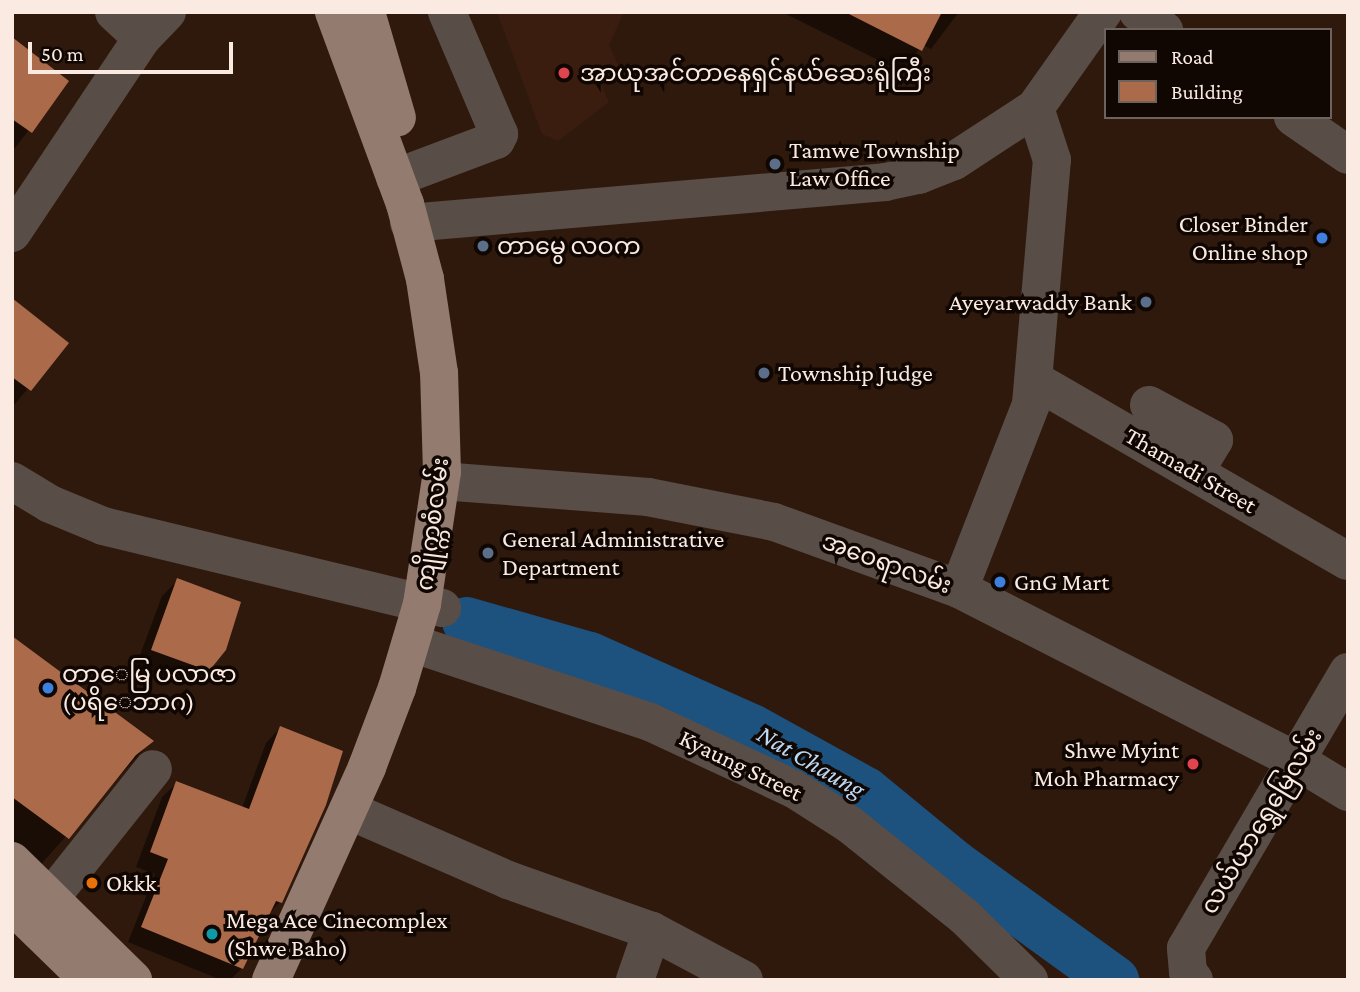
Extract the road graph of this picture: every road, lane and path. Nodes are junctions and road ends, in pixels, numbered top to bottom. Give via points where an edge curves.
1 (114, 12) edge
2 (334, 12) edge
3 (366, 12) edge
4 (447, 12) edge
5 (1103, 12) edge
6 (1138, 12) edge
7 (155, 25) edge
8 (1161, 28) edge
9 (1035, 108) junction
10 (1296, 119) edge
11 (1348, 155) edge
12 (405, 174) junction
13 (419, 222) junction
14 (14, 227) edge
15 (1034, 380) junction
16 (1149, 405) dead end
17 (1195, 472) junction
18 (12, 481) edge
19 (452, 481) junction
20 (1348, 561) edge
21 (959, 589) junction
22 (432, 606) junction
23 (422, 646) junction
24 (1348, 672) edge
25 (1297, 761) junction
26 (153, 769) dead end
27 (1348, 792) edge
28 (358, 814) junction
29 (12, 861) edge
30 (52, 896) junction
31 (12, 905) edge
32 (652, 931) junction
33 (1027, 976) edge
34 (1191, 976) edge
35 (89, 980) edge
36 (132, 980) edge
37 (271, 980) edge
38 (299, 980) edge
39 (635, 980) edge
40 (744, 980) edge

1 - 7 street
2 - 12 main road, ကျိုက္ကစံလမ်း
3 - 12 main road, ကျိုက္ကစံလမ်း
4 - 12 street via 499,134 496,140
5 - 9 street
6 - 8 street
7 - 14 street
9 - 13 street via 954,161 886,182
9 - 15 street via 1052,160
10 - 11 street
12 - 13 main road, ကျိုက္ကစံလမ်း
13 - 19 main road, ကျိုက္ကစံလမ်း via 460,377
15 - 17 street, Thamadi Street
15 - 21 street via 1031,404
16 - 17 street via 1214,440
17 - 20 street, Thamadi Street
18 - 22 street via 50,504 103,526
19 - 21 street, အဝေရာလမ်း via 648,497 774,522
19 - 22 main road, ကျိုက္ကစံလမ်း
21 - 25 street, အဝေရာလမ်း
22 - 23 main road, ကျိုက္ကစံလမ်း
23 - 28 main road, ကျိုက္ကစံလမ်း
23 - 33 street, Kyaung Street via 650,722 794,789 849,824 965,918
24 - 25 street, လယ်ယာရွှေမြေလမ်း
25 - 27 street, အဝေရာလမ်း
25 - 34 street, လယ်ယာရွှေမြေလမ်း via 1185,948
26 - 30 street
28 - 32 street via 508,880
28 - 37 main road, ကျိုက္ကစံလမ်း
28 - 38 main road, ကျိုက္ကစံလမ်း
29 - 30 main road
30 - 36 main road
31 - 35 main road
32 - 39 street
32 - 40 street

